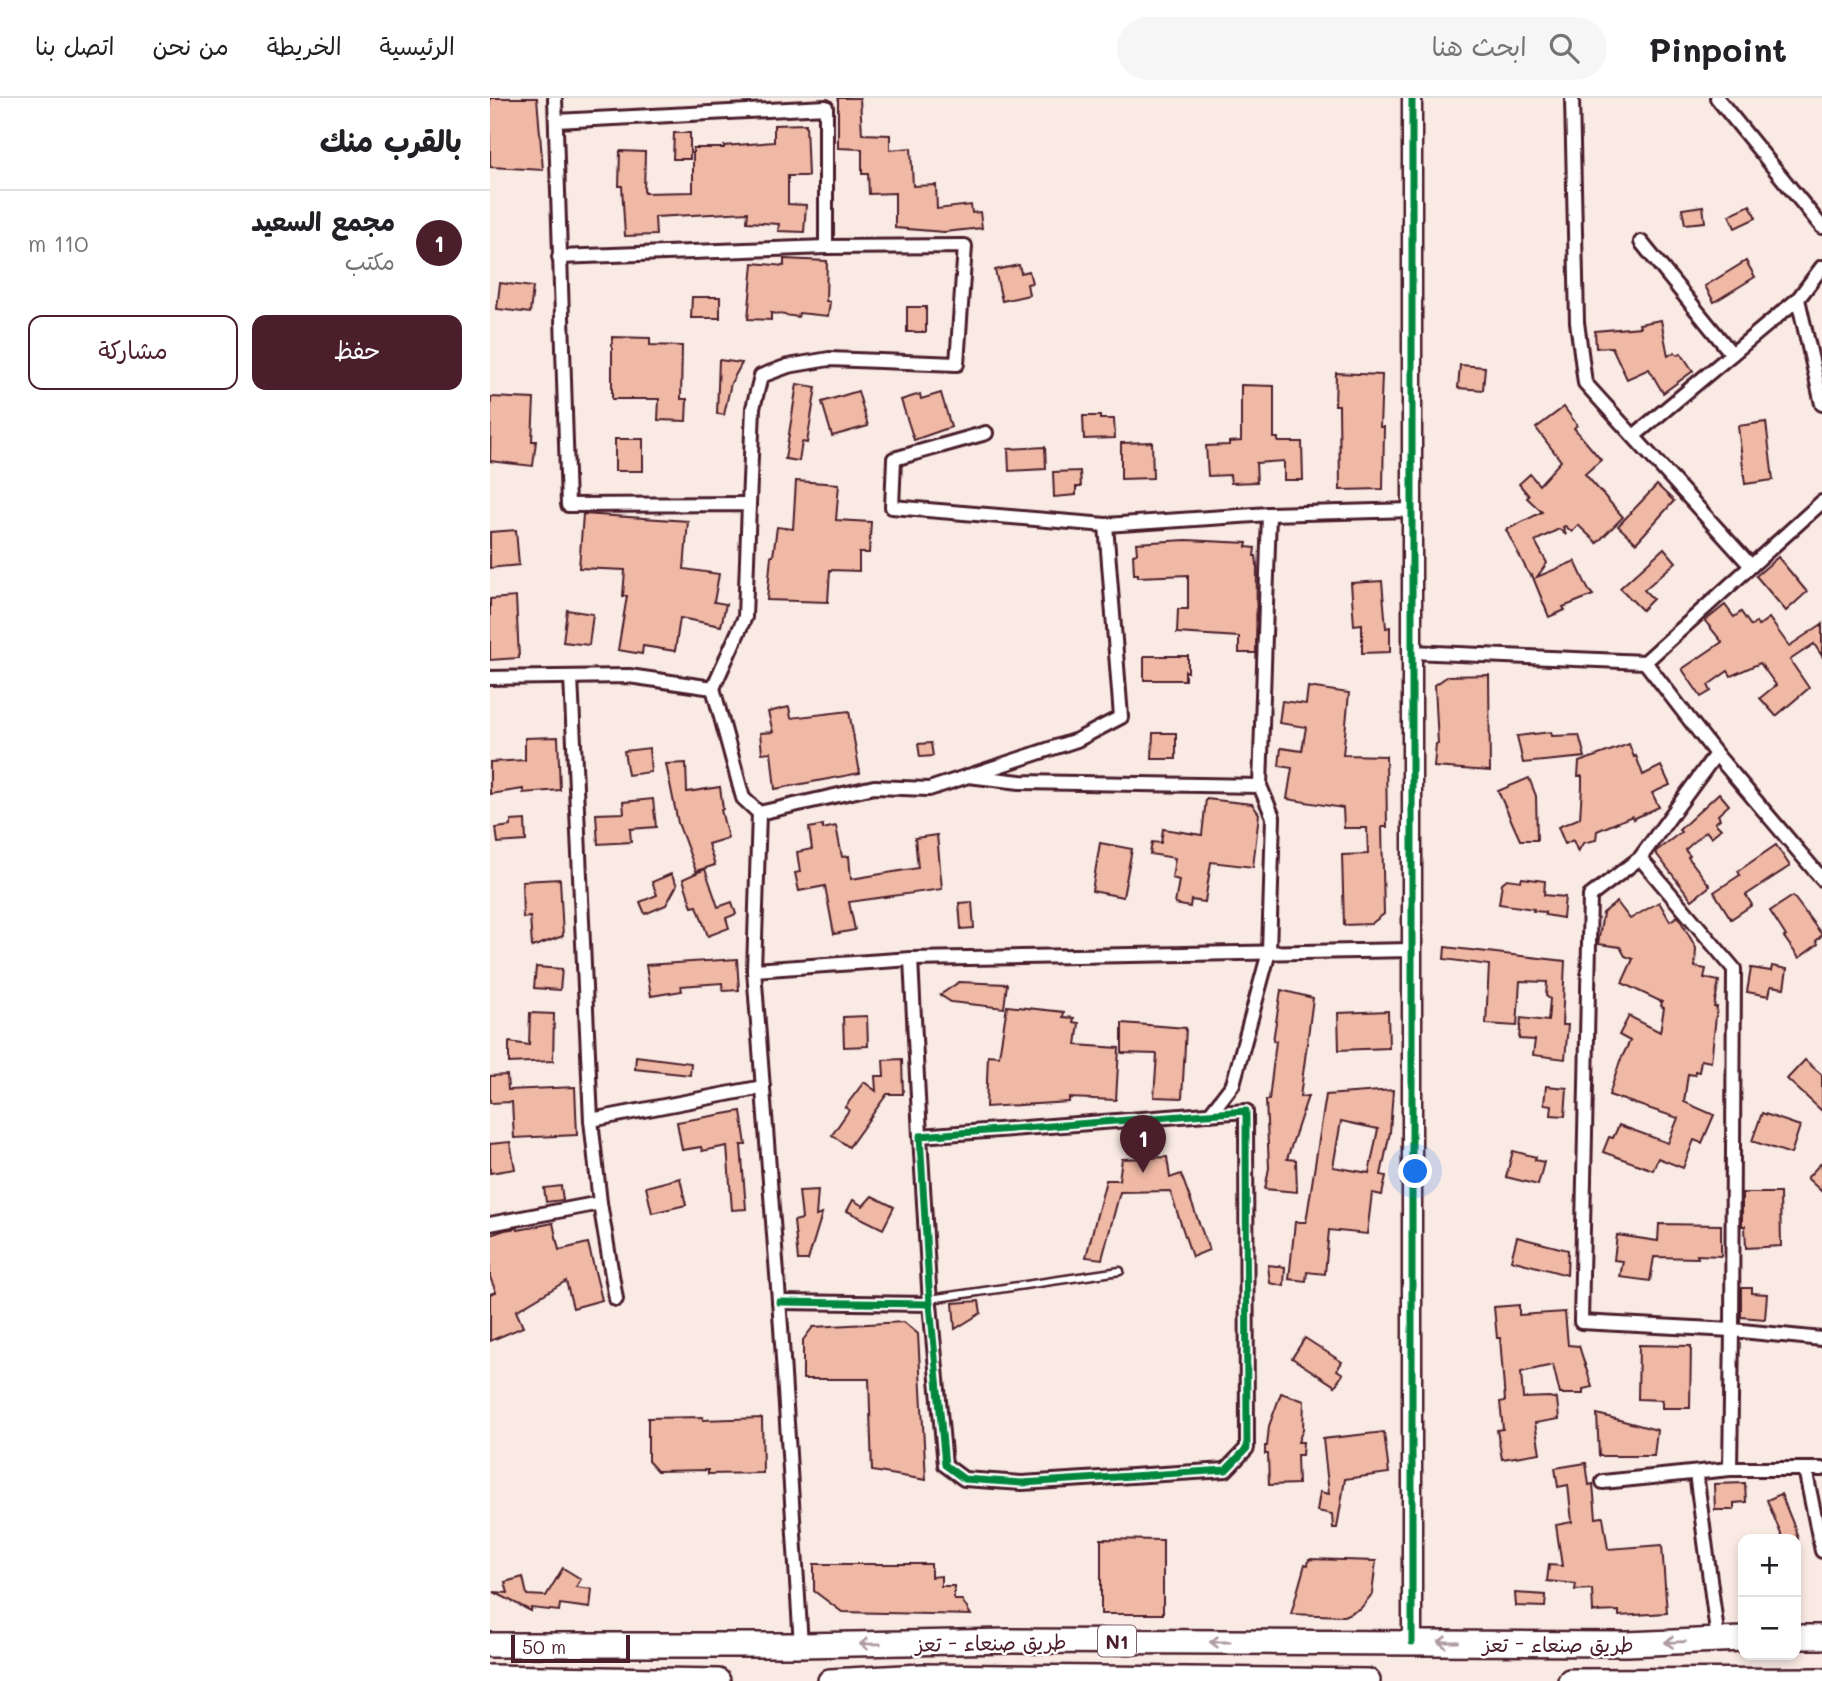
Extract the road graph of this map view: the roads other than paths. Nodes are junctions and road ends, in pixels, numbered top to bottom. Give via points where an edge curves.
1 (555, 98) edge
2 (1412, 98) edge
3 (1572, 98) edge
4 (1717, 98) edge
5 (556, 121) junction
6 (1822, 227) edge
7 (1641, 242) dead end
8 (826, 247) junction
9 (559, 257) junction
10 (1822, 267) edge
11 (1798, 299) junction
12 (1732, 354) junction
13 (1822, 404) edge
14 (986, 432) dead end
15 (1634, 435) junction
16 (1822, 502) edge
17 (749, 504) junction
18 (1412, 510) junction
19 (1269, 514) junction
20 (1106, 525) junction
21 (1751, 566) junction
22 (1412, 652) junction
23 (1645, 662) junction
24 (571, 677) junction
25 (490, 678) edge
26 (713, 688) junction
27 (1716, 754) junction
28 (968, 776) junction
29 (1260, 786) junction
30 (759, 813) junction
31 (1640, 858) junction
32 (1822, 878) edge
33 (1412, 950) junction
34 (1269, 952) junction
35 (911, 959) junction
36 (754, 970) junction
37 (763, 1087) junction
38 (1210, 1114) junction
39 (591, 1120) junction
40 (920, 1136) junction
41 (600, 1203) junction
42 (490, 1224) edge
43 (1120, 1271) dead end
44 (616, 1299) dead end
45 (779, 1301) junction
46 (930, 1301) junction
47 (1732, 1330) junction
48 (1822, 1339) edge
49 (1730, 1469) junction
50 (1805, 1469) junction
51 (1822, 1469) edge
52 (1696, 1473) junction
53 (1603, 1482) dead end
54 (1822, 1551) edge
55 (1801, 1637) edge
56 (1822, 1637) edge
57 (1738, 1639) edge
58 (1718, 1640) junction
59 (1412, 1642) junction
60 (490, 1645) edge
61 (801, 1645) junction
62 (490, 1677) edge
63 (927, 1679) edge
64 (1128, 1679) edge
65 (1648, 1680) edge
66 (1822, 1680) edge
67 (718, 1681) edge
68 (830, 1681) edge
69 (1368, 1681) edge
70 (1570, 1681) edge

1 - 5 street
2 - 18 street
3 - 15 street via 1577,321 1585,383
4 - 6 street
5 - 8 street via 826,107
5 - 9 street
7 - 12 street
8 - 9 street
8 - 17 street via 965,247 957,364 829,359 761,376 753,408
9 - 17 street via 568,505
10 - 11 street
11 - 12 street
11 - 13 street
12 - 15 street
14 - 20 street via 894,460 892,508
15 - 21 street
16 - 21 street
17 - 26 street via 745,617
18 - 19 street
18 - 22 street
19 - 20 street
19 - 29 street
20 - 28 street via 1121,717 1077,740
21 - 23 street
22 - 23 street
22 - 33 street
23 - 27 street
24 - 25 street
24 - 26 street via 629,676
24 - 39 street
26 - 30 street via 743,798
27 - 31 street
27 - 32 street
28 - 29 street via 1020,782
28 - 30 street via 929,789 874,787
29 - 34 street via 1273,817
30 - 36 street
31 - 47 street via 1734,969
31 - 47 street via 1590,897 1581,1322
33 - 34 street
33 - 59 street
34 - 35 street
34 - 38 street via 1233,1084
35 - 36 street
35 - 40 street
36 - 37 street
37 - 39 street
37 - 45 street
38 - 40 street
38 - 46 street via 1246,1111 1247,1448 1226,1470 1022,1483 964,1479 945,1465
39 - 41 street
40 - 46 street
41 - 42 street
41 - 44 street
43 - 46 lane
45 - 46 street
45 - 61 street
47 - 48 street
47 - 49 street
49 - 50 street
49 - 52 street
50 - 51 street
50 - 54 street
52 - 53 street
52 - 58 street
55 - 56 highway
57 - 58 highway, طريق صنعاء - تعز / N1
58 -> 59 highway, طريق صنعاء - تعز / N1
59 -> 61 highway, طريق صنعاء - تعز / N1
60 - 61 highway, طريق صنعاء - تعز / N1
62 - 67 highway
63 - 64 highway, طريق صنعاء - تعز / N1
63 - 68 highway, طريق صنعاء - تعز / N1
64 - 69 highway, طريق صنعاء - تعز / N1
65 - 66 highway, طريق صنعاء - تعز
65 - 70 highway, طريق صنعاء - تعز

